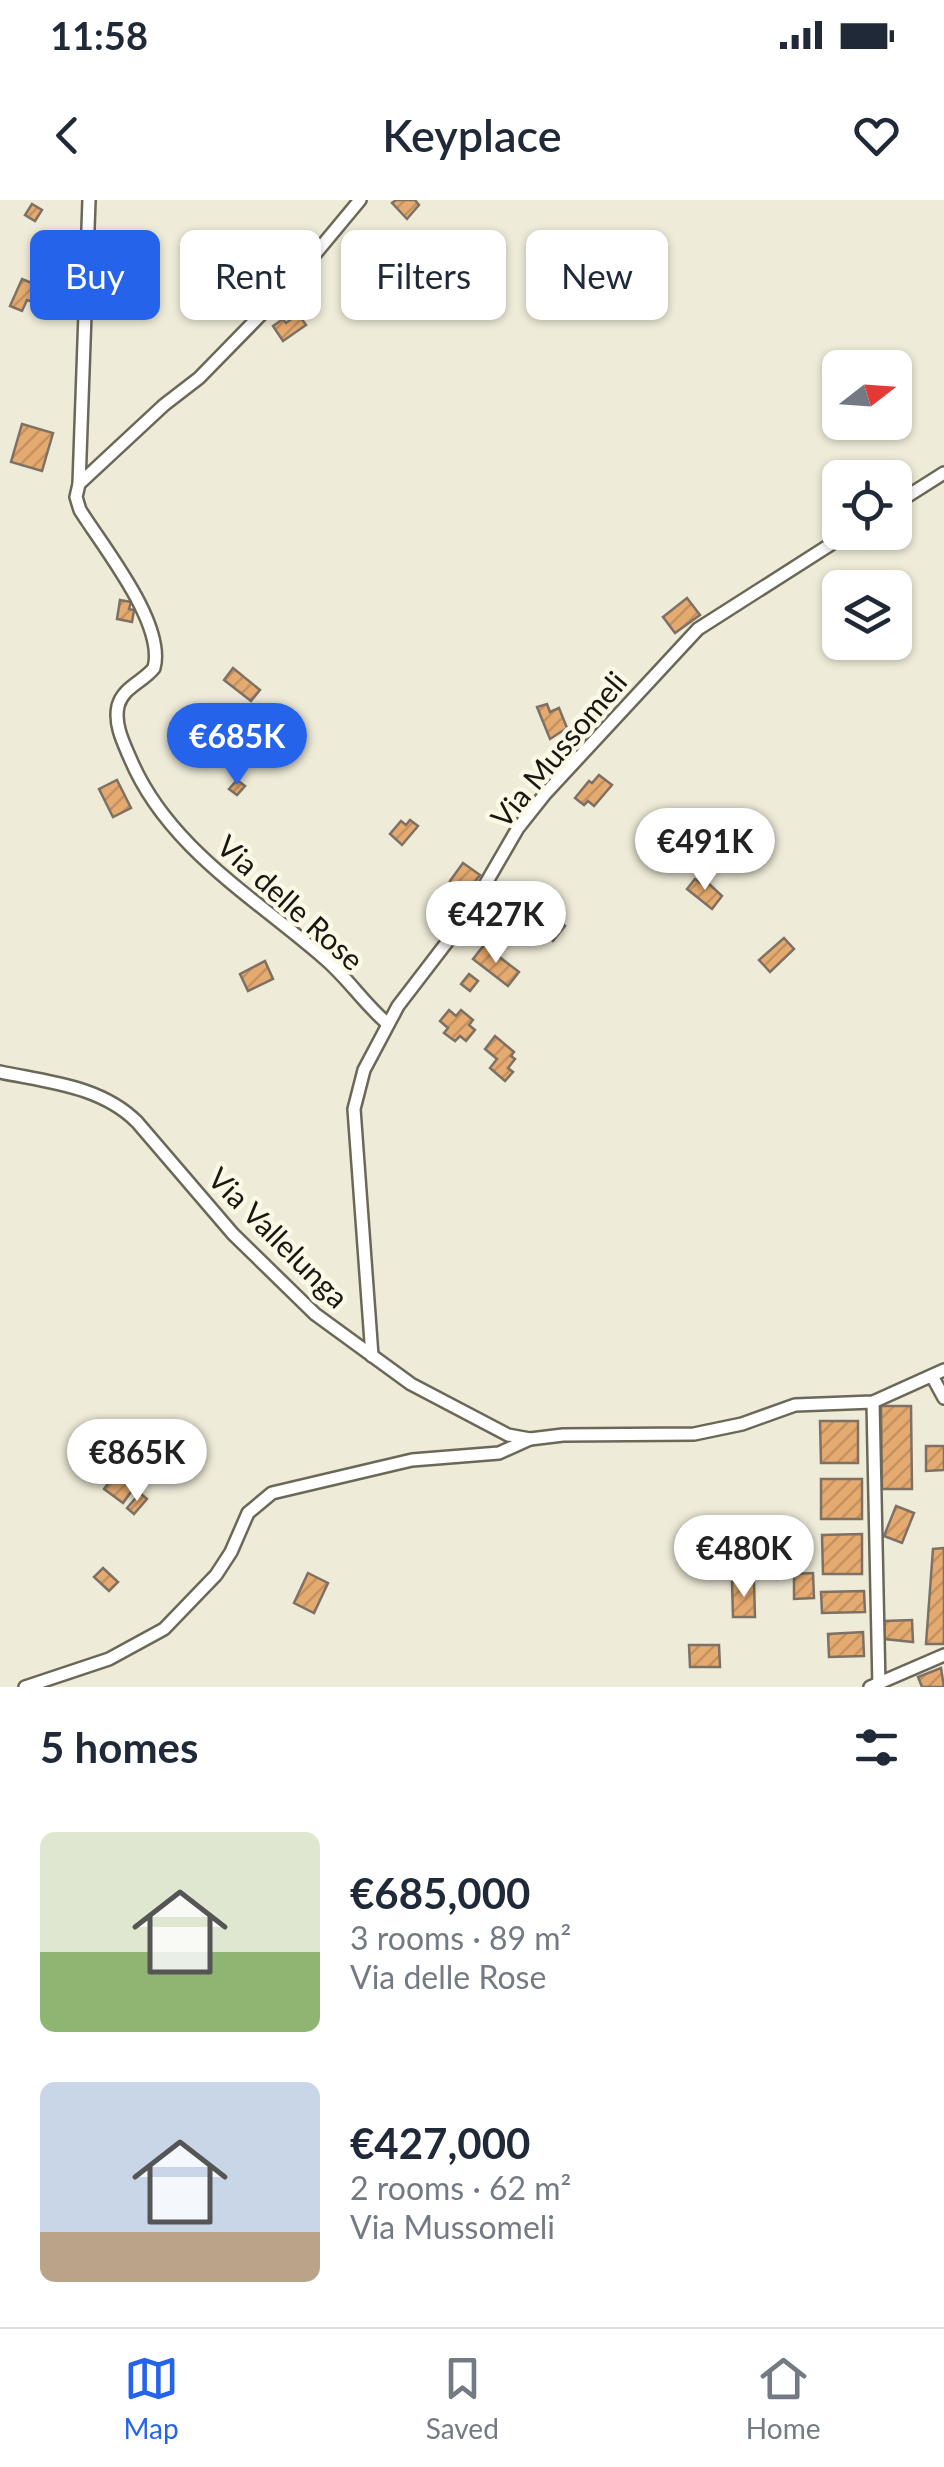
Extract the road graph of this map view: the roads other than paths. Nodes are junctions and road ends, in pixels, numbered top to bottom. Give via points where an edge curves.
1 (88, 200) edge
2 (360, 200) edge
3 (944, 474) edge
4 (80, 484) junction
5 (912, 494) edge
6 (822, 549) edge
7 (388, 1024) junction
8 (0, 1072) edge
9 (372, 1356) junction
10 (938, 1373) edge
11 (944, 1398) edge
12 (873, 1402) junction
13 (530, 1440) junction
14 (944, 1655) edge
15 (876, 1686) edge
16 (26, 1687) edge

1 - 4 street, Via delle Rose
2 - 4 street via 199,378
3 - 5 street
4 - 7 street, Via delle Rose via 78,506 154,640 154,668 124,694 118,714 146,792 191,846 328,961
6 - 7 street, Via Mussomeli via 684,642 527,817 464,921
7 - 9 street, Via Mussomeli via 364,1070 354,1109
8 - 9 street, Via Vallelunga via 90,1092 127,1112 284,1287
9 - 13 street, Via Vallelunga via 488,1427
10 - 11 street
10 - 12 street
12 - 13 street via 795,1404 694,1434
12 - 15 street
13 - 16 street via 499,1453 412,1460 272,1493 248,1513 224,1564 170,1624 118,1655
14 - 15 street

